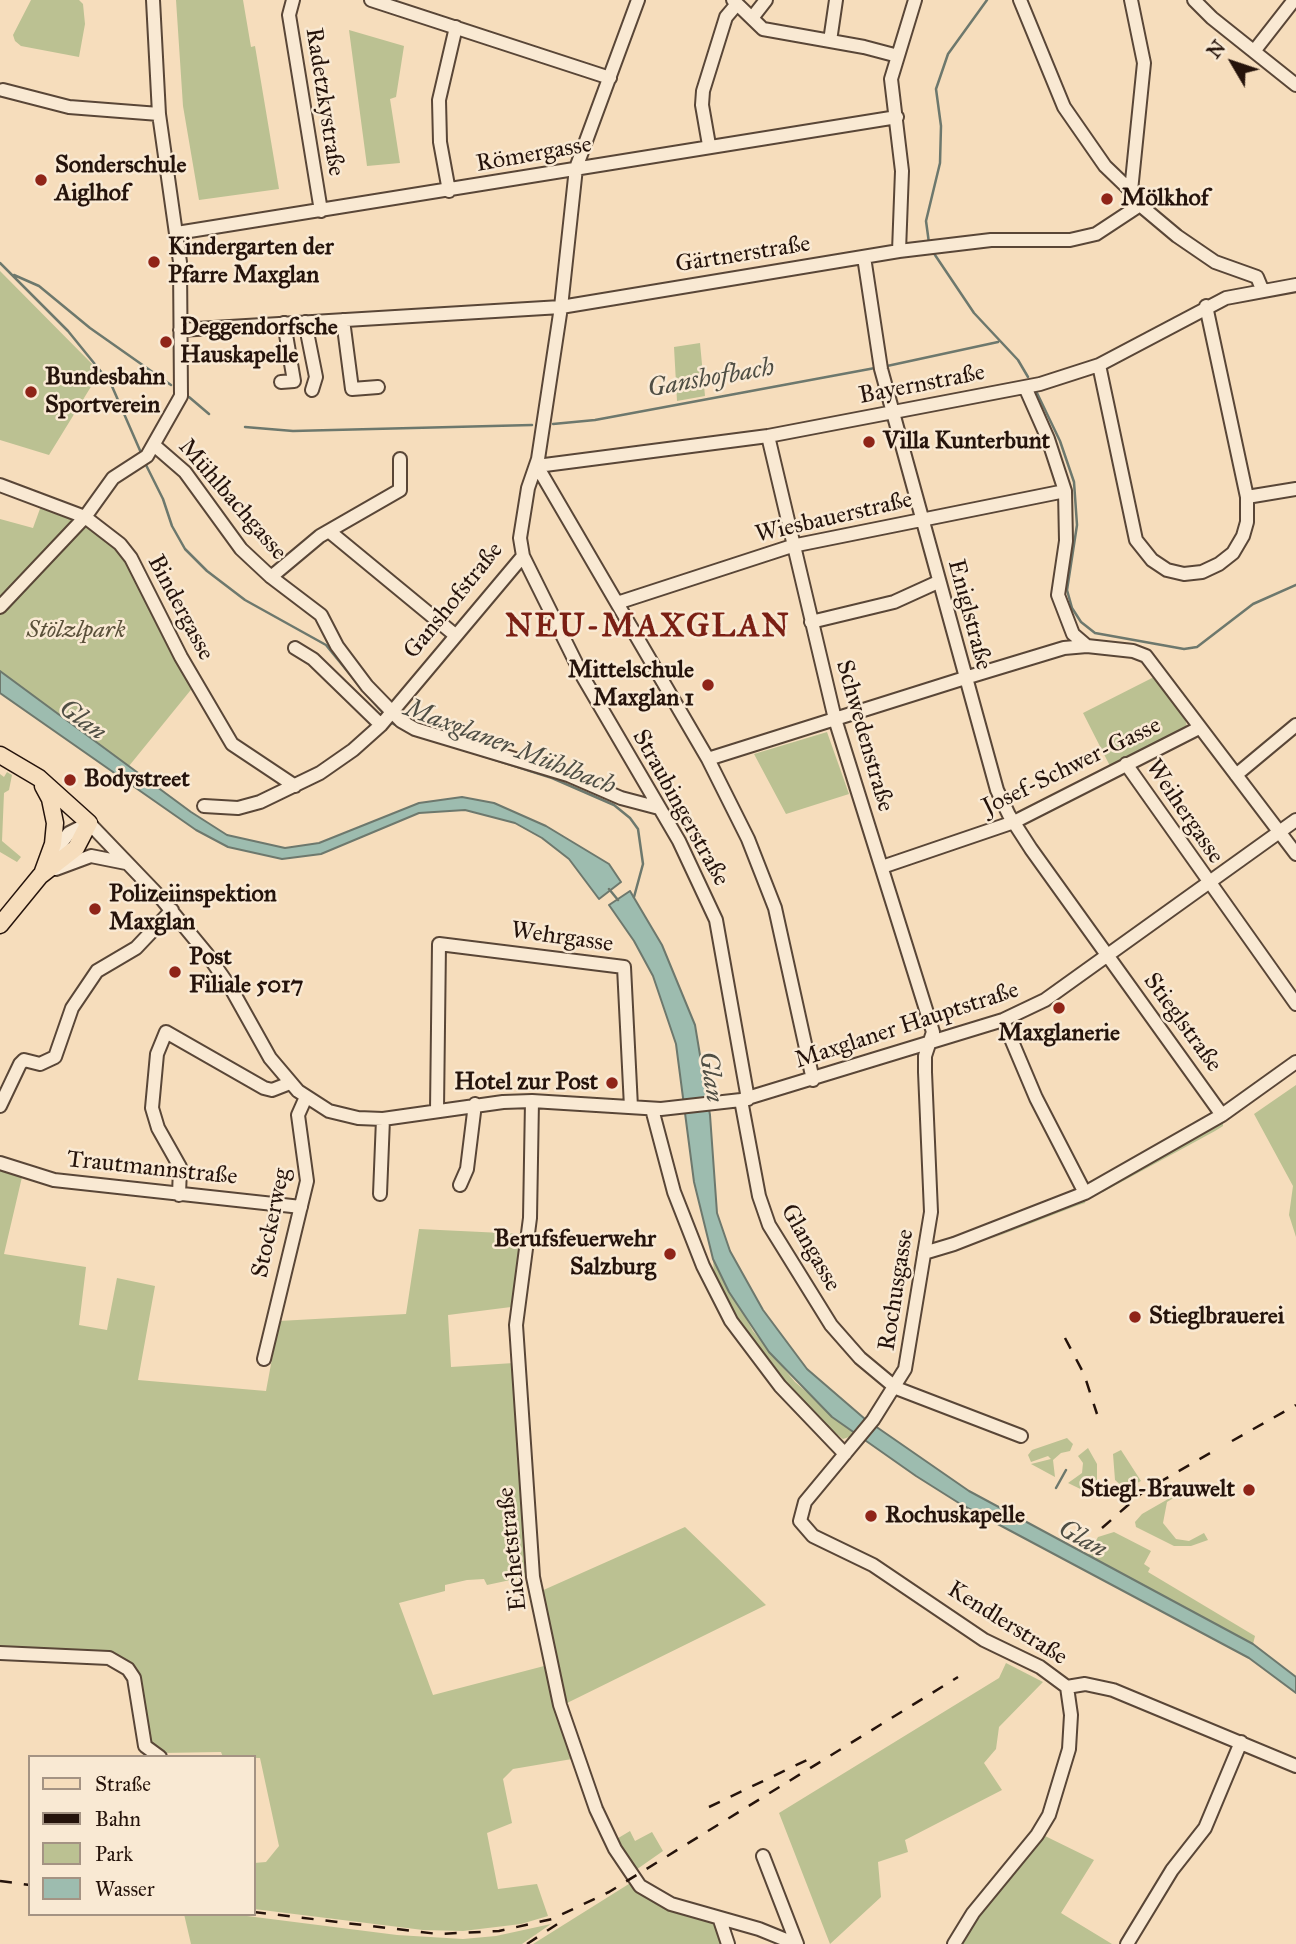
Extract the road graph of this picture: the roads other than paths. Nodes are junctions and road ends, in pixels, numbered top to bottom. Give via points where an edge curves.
1 (153, 0) edge
2 (293, 0) edge
3 (371, 0) edge
4 (638, 0) edge
5 (766, 0) edge
6 (836, 0) edge
7 (915, 0) edge
8 (1020, 0) edge
9 (1131, 0) edge
10 (1294, 0) edge
11 (735, 2) edge
12 (1198, 4) edge
13 (752, 18) junction
14 (456, 27) junction
15 (830, 41) junction
16 (1255, 50) junction
17 (898, 56) junction
18 (610, 78) junction
19 (1296, 85) edge
20 (3, 90) dead end
21 (159, 114) junction
22 (897, 117) junction
23 (709, 145) junction
24 (576, 168) junction
25 (449, 191) junction
26 (1131, 191) junction
27 (1140, 205) junction
28 (321, 211) junction
29 (177, 233) junction
30 (899, 251) junction
31 (864, 257) junction
32 (1296, 285) edge
33 (1262, 289) junction
34 (1206, 306) junction
35 (561, 307) junction
36 (343, 320) junction
37 (305, 322) junction
38 (284, 323) junction
39 (180, 330) junction
40 (1100, 365) junction
41 (281, 382) dead end
42 (1031, 386) junction
43 (378, 387) dead end
44 (312, 390) dead end
45 (893, 411) junction
46 (768, 436) junction
47 (155, 446) junction
48 (400, 460) dead end
49 (537, 466) junction
50 (0, 485) edge
51 (1296, 489) edge
52 (1065, 492) junction
53 (1247, 497) junction
54 (85, 517) junction
55 (921, 519) junction
56 (330, 532) junction
57 (792, 545) junction
58 (523, 556) junction
59 (271, 578) junction
60 (938, 582) junction
61 (617, 603) junction
62 (0, 607) edge
63 (811, 622) junction
64 (455, 635) junction
65 (1087, 646) junction
66 (295, 648) dead end
67 (965, 678) junction
68 (386, 718) junction
69 (835, 719) junction
70 (1296, 725) edge
71 (1199, 728) junction
72 (0, 755) edge
73 (708, 759) junction
74 (1126, 764) junction
75 (1236, 775) junction
76 (39, 778) junction
77 (295, 786) junction
78 (204, 806) dead end
79 (659, 808) junction
80 (1296, 820) edge
81 (1014, 822) junction
82 (89, 823) junction
83 (1279, 832) junction
84 (1296, 854) edge
85 (49, 860) junction
86 (130, 866) junction
87 (882, 866) junction
88 (40, 876) junction
89 (1208, 883) junction
90 (172, 910) junction
91 (0, 925) edge
92 (1108, 955) junction
93 (1296, 1004) edge
94 (1003, 1020) junction
95 (930, 1043) junction
96 (1296, 1062) edge
97 (813, 1080) junction
98 (290, 1083) junction
99 (306, 1097) junction
100 (745, 1099) junction
101 (532, 1101) junction
102 (475, 1104) junction
103 (0, 1106) edge
104 (631, 1107) junction
105 (652, 1109) junction
106 (437, 1110) junction
107 (1222, 1115) junction
108 (383, 1119) junction
109 (0, 1163) edge
110 (460, 1185) dead end
111 (1084, 1193) junction
112 (179, 1195) junction
113 (380, 1195) dead end
114 (301, 1208) junction
115 (924, 1253) junction
116 (264, 1359) dead end
117 (895, 1388) junction
118 (1021, 1436) dead end
119 (845, 1454) junction
120 (801, 1510) joint
121 (0, 1653) edge
122 (1068, 1687) junction
123 (1241, 1742) junction
124 (158, 1755) edge
125 (1296, 1766) edge
126 (763, 1856) dead end
127 (720, 1920) junction
128 (728, 1944) edge
129 (796, 1944) edge
130 (954, 1944) edge
131 (1126, 1944) edge

1 - 21 street
2 - 28 street, Radetzkystraße via 289,15
3 - 14 street
4 - 18 street, Ganshofstraße
5 - 13 street
6 - 15 street
7 - 17 street
8 - 26 street via 1064,107 1105,166
9 - 26 street via 1144,63
10 - 16 street
11 - 13 street
11 - 23 street via 703,91
12 - 16 street via 1217,12 1247,37
13 - 15 street via 763,29
14 - 18 street
14 - 25 street via 439,100 440,142
15 - 17 street
16 - 19 street
17 - 22 street via 891,79
18 - 24 street, Ganshofstraße
20 - 21 street via 69,107
21 - 29 street
22 - 23 street, Römergasse
22 - 30 street via 902,201
23 - 24 street, Römergasse
24 - 25 street, Römergasse
24 - 35 street, Ganshofstraße
25 - 28 street, Römergasse
26 - 27 street
27 - 30 street, Gärtnerstraße via 1096,234 1070,240 1028,238
27 - 33 street via 1215,262 1257,277
28 - 29 street, Römergasse
29 - 39 street
30 - 31 street, Gärtnerstraße
31 - 35 street, Gärtnerstraße
31 - 45 street, Eniglstraße via 881,369
32 - 33 street, Bayernstraße
33 - 34 street, Bayernstraße
34 - 40 street, Bayernstraße
34 - 53 street
35 - 36 street, Gärtnerstraße
35 - 49 street, Ganshofstraße
36 - 37 street, Gärtnerstraße
36 - 43 street via 352,389
37 - 38 street, Gärtnerstraße
37 - 44 street via 316,377
38 - 39 street, Gärtnerstraße
38 - 41 street via 294,381
39 - 47 street via 180,392
40 - 42 street, Bayernstraße
40 - 53 street via 1136,540 1152,561 1184,574 1219,564 1243,536
42 - 45 street, Bayernstraße
42 - 52 street
45 - 46 street, Bayernstraße
45 - 55 street, Eniglstraße
46 - 49 street, Bayernstraße
46 - 57 street, Schwedenstraße
47 - 54 street via 113,478
47 - 59 street, Mühlbachgasse via 185,472 241,549
48 - 56 street via 400,490
49 - 58 street, Ganshofstraße via 524,512
49 - 61 street
50 - 54 street, Bindergasse
51 - 53 street
52 - 55 street, Wiesbauerstraße
52 - 65 street via 1066,541 1058,595 1073,634
54 - 62 street
54 - 77 street, Bindergasse via 131,558 232,744
55 - 57 street, Wiesbauerstraße
55 - 60 street, Eniglstraße
56 - 59 street
56 - 64 street
57 - 61 street, Wiesbauerstraße
57 - 63 street, Schwedenstraße
58 - 64 street, Ganshofstraße
58 - 79 street, Straubingerstraße via 583,677
59 - 68 street, Mühlbachgasse via 321,615
60 - 63 street via 894,603
60 - 67 street, Eniglstraße
61 - 73 street
63 - 69 street, Schwedenstraße
64 - 68 street, Ganshofstraße
65 - 67 street via 1064,648
65 - 71 street via 1146,656
66 - 68 street, Mühlbachgasse
67 - 69 street
67 - 81 street, Eniglstraße via 998,790
68 - 77 street, Ganshofstraße via 331,765
68 - 79 street, Mühlbachgasse
69 - 73 street
69 - 87 street, Schwedenstraße
70 - 75 street
71 - 74 street, Josef-Schwer-Gasse
71 - 75 street
72 - 76 main road
73 - 97 street via 775,908
74 - 81 street, Josef-Schwer-Gasse
74 - 89 street, Weihergasse
75 - 83 street
76 - 82 main road
76 - 85 main road via 55,815
77 - 78 street, Ganshofstraße via 249,806
79 - 100 street, Straubingerstraße via 716,920
80 - 83 street, Maxglaner Hauptstraße
81 - 87 street, Josef-Schwer-Gasse
81 - 92 street, Eniglstraße
82 - 85 street via 69,833
82 - 86 street, Maxglaner Hauptstraße
82 - 88 main road via 76,848
83 - 84 street
83 - 89 street, Maxglaner Hauptstraße
85 - 88 main road
86 - 88 street via 91,856
86 - 90 street, Maxglaner Hauptstraße
87 - 95 street, Schwedenstraße via 933,1031
88 - 91 main road
89 - 92 street, Maxglaner Hauptstraße
89 - 93 street, Weihergasse
90 - 98 street, Maxglaner Hauptstraße via 215,965
90 - 103 street via 136,948 97,971 72,1008 55,1057 40,1064 24,1060
92 - 94 street, Maxglaner Hauptstraße via 1045,1000
92 - 107 street, Stieglstraße
94 - 95 street, Maxglaner Hauptstraße
94 - 111 street
95 - 97 street, Maxglaner Hauptstraße
95 - 115 street, Rochusgasse via 925,1072 932,1195
96 - 107 street
97 - 100 street, Maxglaner Hauptstraße
98 - 99 street, Maxglaner Hauptstraße
98 - 112 street via 264,1088 166,1032 157,1054 152,1108 180,1167
99 - 108 street, Maxglaner Hauptstraße via 330,1111
99 - 114 street, Stockerweg via 298,1115 307,1170
100 - 105 street, Maxglaner Hauptstraße
100 - 117 street, Glangasse via 759,1196 769,1225 831,1325
101 - 102 street, Maxglaner Hauptstraße
101 - 104 street, Maxglaner Hauptstraße
101 - 127 street, Eichetstraße via 530,1218 516,1325 533,1577 546,1646 580,1770 624,1863 640,1886 657,1899
102 - 106 street, Maxglaner Hauptstraße
102 - 110 street via 467,1168
104 - 105 street, Maxglaner Hauptstraße
104 - 106 street, Wehrgasse via 624,967 439,944
105 - 119 street via 674,1192 731,1321 780,1386
106 - 108 street, Maxglaner Hauptstraße
107 - 111 street
108 - 113 street
109 - 112 street, Trautmannstraße via 54,1180
111 - 115 street
112 - 114 street, Trautmannstraße
114 - 116 street, Stockerweg
115 - 117 street, Rochusgasse via 905,1369
117 - 118 street, Glangasse
117 - 119 street, Rochusgasse
119 - 120 street, Rochusgasse
120 - 122 street, Kendlerstraße via 802,1526 813,1536 873,1565 984,1640 1040,1667
121 - 124 street via 109,1658 128,1669 134,1678 145,1745
122 - 123 street, Kendlerstraße via 1102,1686
122 - 130 street via 1071,1733 1053,1806 1038,1835 973,1913
123 - 125 street, Kendlerstraße
123 - 131 street via 1205,1828 1172,1870
126 - 129 street, Eichetstraße
127 - 128 street
127 - 129 street, Eichetstraße

